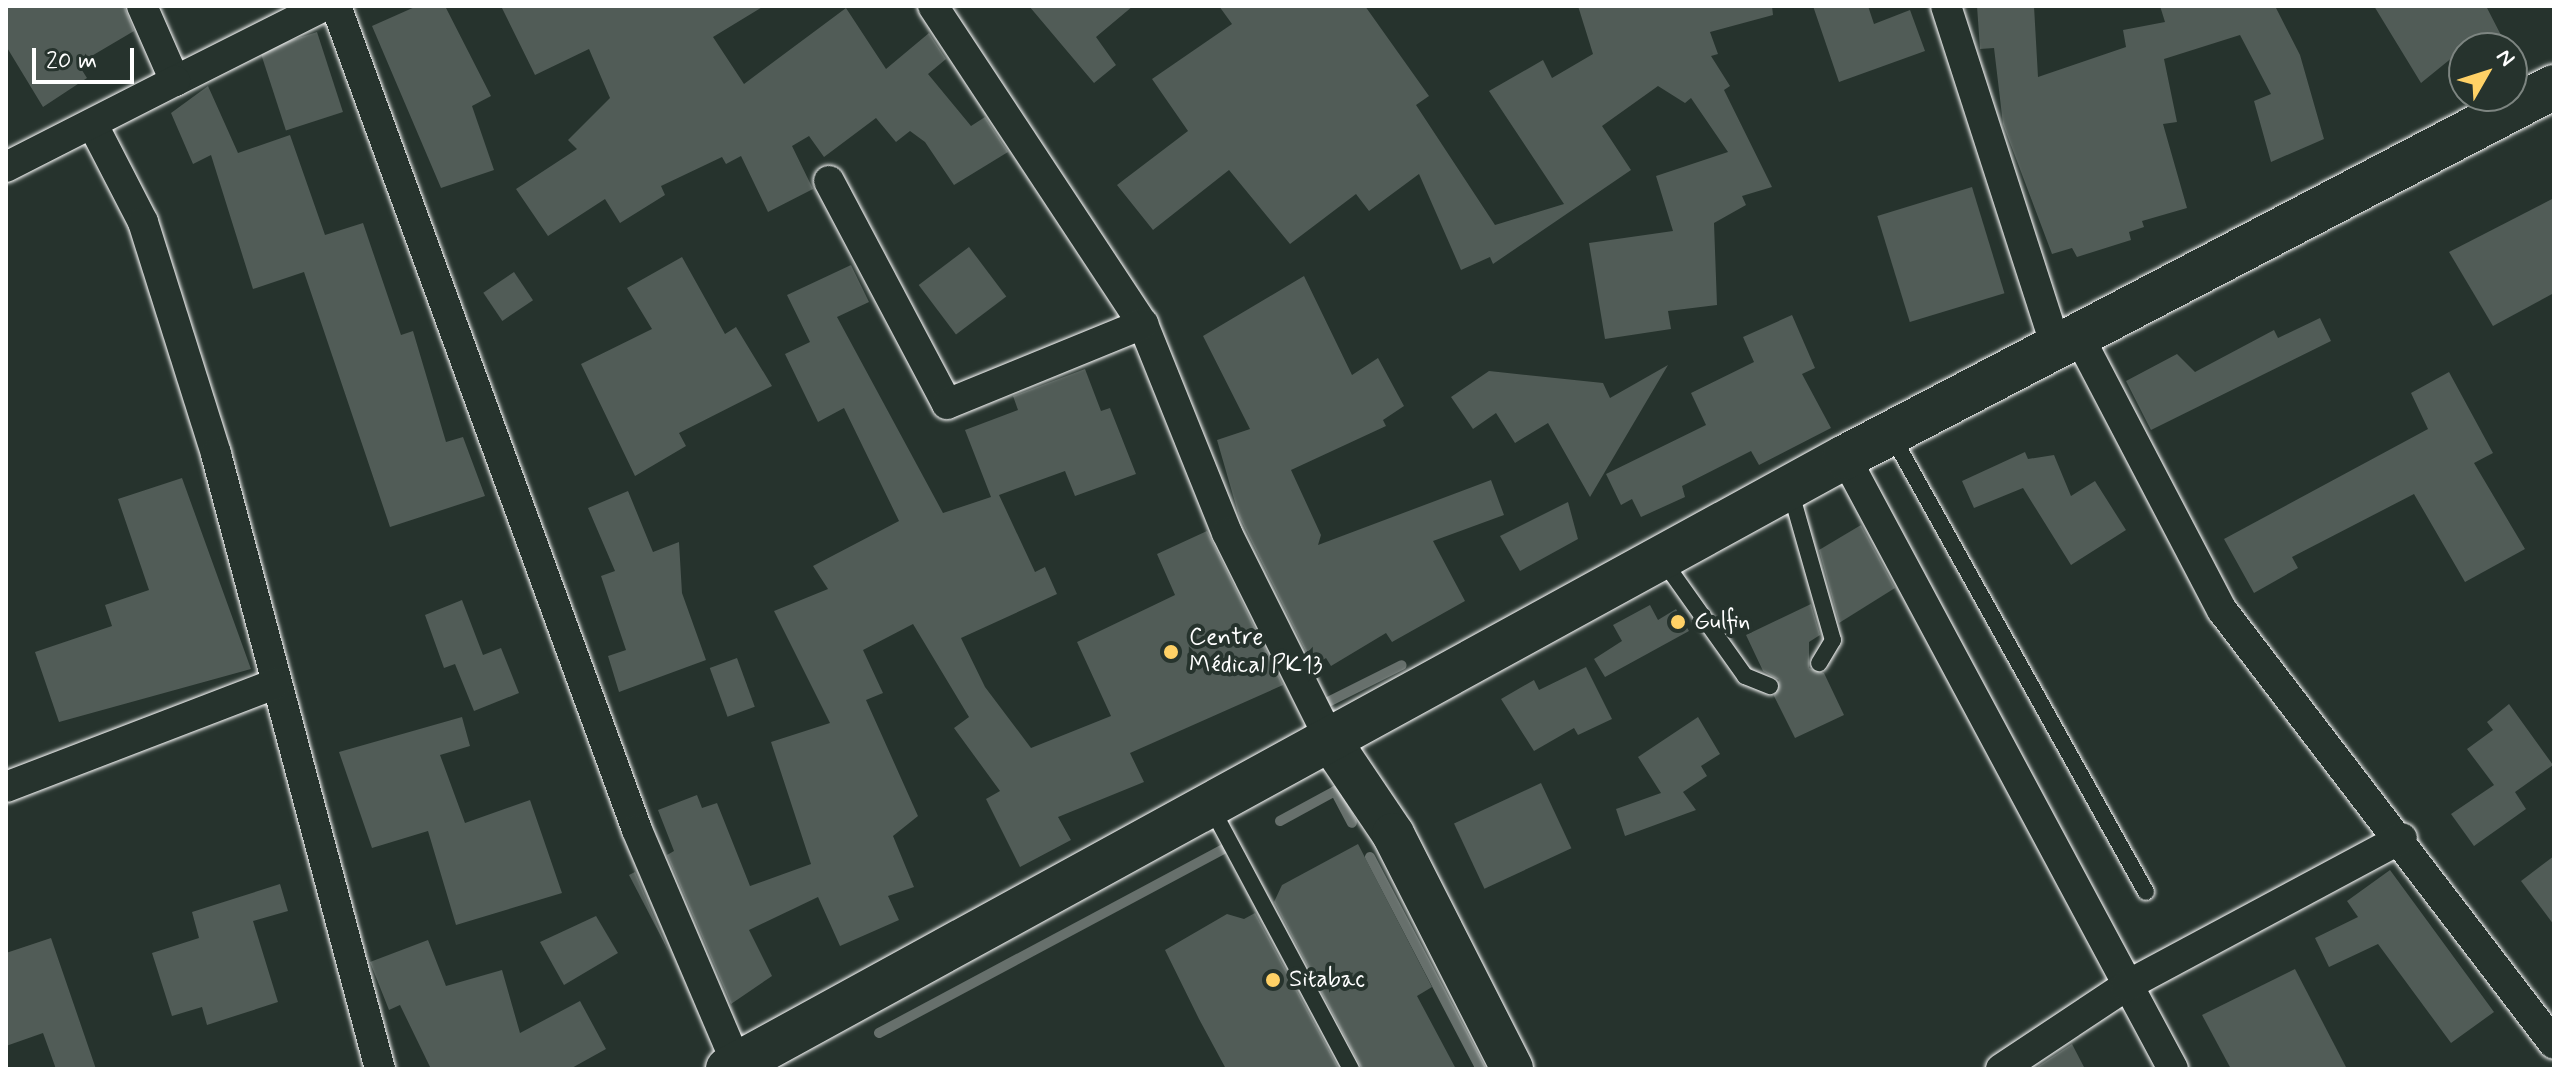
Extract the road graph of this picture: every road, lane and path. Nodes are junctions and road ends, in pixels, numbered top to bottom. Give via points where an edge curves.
1 (142, 6) edge
2 (324, 6) edge
3 (336, 6) edge
4 (933, 6) edge
5 (1946, 6) edge
6 (175, 81) junction
7 (2554, 87) edge
8 (94, 127) junction
9 (6, 167) edge
10 (829, 181) dead end
11 (1143, 324) junction
12 (2066, 338) junction
13 (1890, 433) junction
14 (1845, 457) junction
15 (1791, 493) junction
16 (1664, 562) junction
17 (1819, 663) dead end
18 (275, 684) junction
19 (1770, 686) dead end
20 (1331, 742) junction
21 (6, 787) edge
22 (1211, 807) junction
23 (2402, 838) junction
24 (2146, 892) dead end
25 (2126, 986) junction
26 (2554, 1044) edge
27 (732, 1067) edge
28 (380, 1069) edge
29 (1351, 1069) edge
30 (1512, 1069) edge
31 (2001, 1069) edge
32 (2173, 1069) edge

1 - 6 street
2 - 6 street
3 - 27 street via 637,830
4 - 11 street
5 - 12 street
6 - 8 street
7 - 12 main road
8 - 9 street
8 - 18 street via 143,222 216,454
10 - 11 street via 947,404
11 - 20 street via 1227,533
12 - 13 main road
12 - 23 street via 2222,610
13 - 14 main road
13 - 24 lane
14 - 15 main road
14 - 25 street
15 - 16 main road
15 - 17 lane via 1833,640
16 - 19 lane via 1745,676
16 - 20 main road
18 - 21 street
18 - 28 street
20 - 22 main road
20 - 30 street via 1393,834
22 - 27 main road
22 - 29 lane
23 - 25 street
23 - 26 street
25 - 31 street
25 - 32 street

